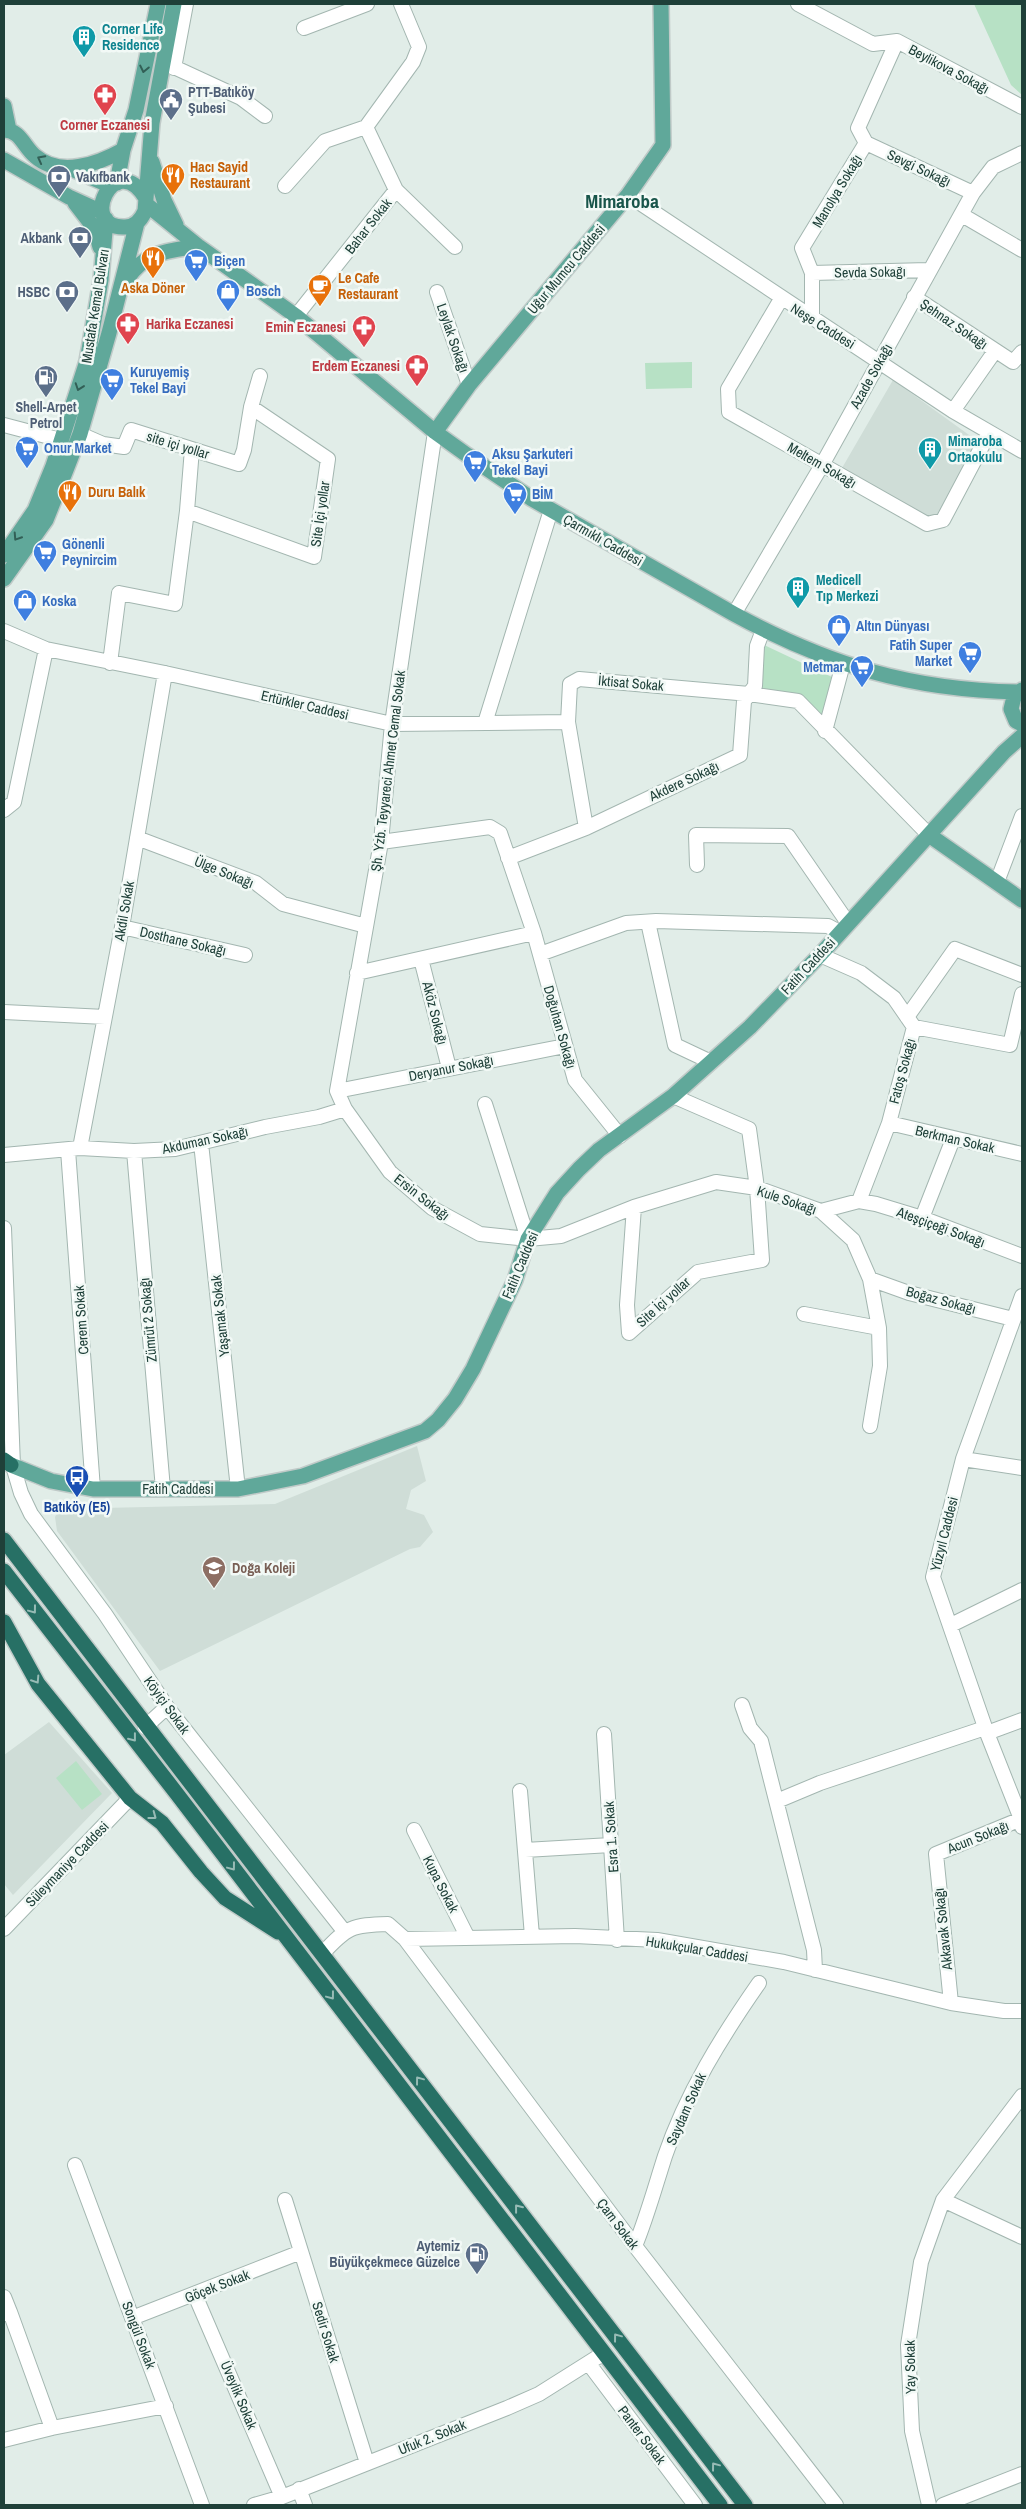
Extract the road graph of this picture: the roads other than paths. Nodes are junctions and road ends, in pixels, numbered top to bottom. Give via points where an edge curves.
1 (158, 4) edge
2 (174, 4) edge
3 (186, 4) edge
4 (367, 4) edge
5 (401, 4) edge
6 (661, 4) edge
7 (798, 4) edge
8 (304, 28) dead end
9 (897, 41) junction
10 (168, 65) junction
11 (4, 106) edge
12 (1022, 108) edge
13 (265, 116) dead end
14 (366, 127) junction
15 (6, 130) edge
16 (21, 140) junction
17 (866, 143) junction
18 (123, 150) junction
19 (1022, 153) edge
20 (150, 155) junction
21 (5, 161) edge
22 (68, 167) junction
23 (114, 185) junction
24 (285, 186) dead end
25 (396, 190) junction
26 (973, 194) junction
27 (628, 195) junction
28 (69, 197) junction
29 (143, 211) junction
30 (962, 215) junction
31 (104, 216) junction
32 (179, 230) junction
33 (198, 246) junction
34 (455, 247) dead end
35 (1022, 250) edge
36 (928, 270) junction
37 (102, 271) junction
38 (812, 273) junction
39 (120, 288) junction
40 (437, 292) dead end
41 (914, 297) junction
42 (781, 300) junction
43 (296, 316) junction
44 (812, 318) junction
45 (995, 351) junction
46 (1022, 352) edge
47 (879, 362) junction
48 (260, 376) dead end
49 (469, 385) junction
50 (250, 411) junction
51 (953, 411) junction
52 (4, 425) edge
53 (435, 432) junction
54 (989, 433) junction
55 (80, 434) junction
56 (61, 440) junction
57 (192, 449) junction
58 (1022, 451) edge
59 (822, 465) junction
60 (551, 510) junction
61 (187, 511) junction
62 (4, 555) edge
63 (4, 579) edge
64 (734, 614) junction
65 (763, 630) junction
66 (4, 632) edge
67 (46, 649) junction
68 (110, 663) junction
69 (843, 664) junction
70 (165, 673) junction
71 (975, 691) junction
72 (1020, 691) edge
73 (749, 694) junction
74 (1015, 716) edge
75 (568, 722) junction
76 (392, 724) junction
77 (485, 724) junction
78 (825, 731) junction
79 (1022, 736) edge
80 (1004, 752) junction
81 (4, 810) edge
82 (1022, 816) edge
83 (586, 828) junction
84 (929, 835) junction
85 (137, 838) junction
86 (381, 842) junction
87 (508, 858) junction
88 (697, 865) dead end
89 (997, 882) junction
90 (1022, 900) edge
91 (648, 922) junction
92 (366, 926) junction
93 (122, 927) junction
94 (844, 928) junction
95 (534, 934) junction
96 (245, 954) dead end
97 (540, 954) junction
98 (820, 954) junction
99 (421, 958) junction
100 (357, 973) junction
101 (1022, 975) edge
102 (1022, 994) edge
103 (4, 1012) edge
104 (105, 1017) junction
105 (910, 1022) junction
106 (564, 1046) junction
107 (711, 1062) junction
108 (449, 1068) junction
109 (337, 1091) junction
110 (673, 1096) junction
111 (485, 1104) dead end
112 (345, 1109) junction
113 (889, 1123) junction
114 (620, 1136) junction
115 (953, 1139) junction
116 (201, 1143) junction
117 (74, 1150) junction
118 (134, 1151) junction
119 (1022, 1154) edge
120 (4, 1155) edge
121 (758, 1188) junction
122 (859, 1201) junction
123 (634, 1207) junction
124 (821, 1211) junction
125 (922, 1218) junction
126 (4, 1228) edge
127 (528, 1239) junction
128 (1022, 1256) edge
129 (870, 1279) junction
130 (1022, 1296) edge
131 (804, 1314) dead end
132 (1013, 1319) junction
133 (879, 1328) junction
134 (870, 1426) dead end
135 (964, 1458) junction
136 (8, 1465) edge
137 (1022, 1468) edge
138 (94, 1488) junction
139 (163, 1489) junction
140 (238, 1489) junction
141 (4, 1540) edge
142 (4, 1571) edge
143 (1022, 1590) edge
144 (4, 1622) edge
145 (951, 1625) junction
146 (742, 1705) dead end
147 (167, 1707) junction
148 (1022, 1720) edge
149 (145, 1727) junction
150 (986, 1730) junction
151 (604, 1734) dead end
152 (520, 1791) dead end
153 (130, 1798) junction
154 (777, 1801) junction
155 (1022, 1823) edge
156 (414, 1830) dead end
157 (611, 1845) junction
158 (525, 1850) junction
159 (936, 1854) joint
160 (4, 1929) edge
161 (344, 1931) junction
162 (532, 1936) junction
163 (468, 1938) junction
164 (405, 1939) junction
165 (288, 1940) junction
166 (617, 1940) junction
167 (323, 1953) junction
168 (815, 1970) junction
169 (759, 1982) dead end
170 (951, 2003) junction
171 (1022, 2011) edge
172 (1022, 2096) edge
173 (75, 2164) dead end
174 (285, 2200) dead end
175 (943, 2200) junction
176 (1022, 2237) edge
177 (635, 2246) junction
178 (301, 2252) junction
179 (195, 2295) junction
180 (4, 2297) edge
181 (7, 2313) edge
182 (132, 2318) junction
183 (604, 2353) junction
184 (589, 2364) junction
185 (166, 2406) junction
186 (52, 2428) junction
187 (4, 2440) edge
188 (367, 2463) junction
189 (1022, 2474) edge
190 (299, 2490) junction
191 (282, 2497) junction
192 (202, 2505) edge
193 (254, 2505) edge
194 (305, 2505) edge
195 (695, 2505) edge
196 (720, 2505) edge
197 (745, 2505) edge
198 (836, 2505) edge
199 (929, 2505) edge
200 (943, 2505) edge

1 -> 18 main road via 136,110
2 - 10 main road, Mustafa Kemal Bulvarı
3 - 10 street
4 - 8 street
5 - 14 street via 419,47 413,62
6 - 27 main road, Uğur Mumcu Caddesi via 663,145
7 - 9 street, Beylikova Sokağı via 873,44
9 - 12 street, Beylikova Sokağı
9 - 17 street, Manolya Sokağı via 858,128
10 - 13 street via 241,98
10 - 20 main road, Mustafa Kemal Bulvarı via 152,123
11 - 15 main road
14 - 24 street via 325,141
14 - 25 street, Bahar Sokak
15 - 16 main road via 16,133
16 - 21 main road via 19,154
22 -> 16 main road via 53,165 36,157
17 - 26 street, Sevgi Sokağı
17 - 38 street, Manolya Sokağı via 802,248
18 - 22 main road via 100,163
18 - 23 main road
19 - 26 street, Azade Sokağı via 993,167
20 - 29 main road, Mustafa Kemal Bulvarı
20 - 32 main road via 164,200
21 - 28 main road
22 - 23 main road
23 - 29 main road via 124,182 137,186
23 - 31 main road via 102,198
25 - 34 street
25 - 43 street, Bahar Sokak
26 - 30 street, Azade Sokağı
27 - 42 street, Neşe Caddesi
27 - 49 main road, Uğur Mumcu Caddesi
28 - 31 main road
28 - 37 main road via 95,228
29 - 31 main road via 124,227
29 - 32 main road, Çarmıklı Caddesi
29 - 33 main road
29 - 39 main road, Mustafa Kemal Bulvarı
30 - 35 street
30 - 36 street, Azade Sokağı
31 - 37 main road, Mustafa Kemal Bulvarı
32 - 33 main road, Çarmıklı Caddesi
33 - 39 main road via 147,258 136,265
33 - 43 main road, Çarmıklı Caddesi
36 - 38 street, Sevda Sokağı
36 - 41 street, Azade Sokağı
37 -> 56 main road, Mustafa Kemal Bulvarı via 88,361
38 - 44 street, Manolya Sokağı
39 - 55 main road, Mustafa Kemal Bulvarı
40 - 49 street, Leylak Sokağı
41 - 45 street, Şehnaz Sokağı
41 - 47 street, Azade Sokağı
42 - 44 street, Neşe Caddesi
42 - 59 street, Meltem Sokağı via 728,389 729,412
43 - 53 main road, Çarmıklı Caddesi
44 - 47 street, Neşe Caddesi
45 - 46 street, Şehnaz Sokağı via 1013,362
45 - 51 street
47 - 51 street, Neşe Caddesi
47 - 59 street, Azade Sokağı
48 - 50 street
49 - 53 main road, Uğur Mumcu Caddesi
50 - 57 street, site içi yollar via 239,464
50 - 61 street, Site İçi yollar via 328,459 314,557
51 - 54 street, Neşe Caddesi
52 - 56 street
53 - 60 main road, Çarmıklı Caddesi
53 - 76 street, Şh. Yzb. Teyyareci Ahmet Cemal Sokak
54 - 58 street, Neşe Caddesi
54 - 59 street, Meltem Sokağı via 942,520 927,524
55 - 57 street, site içi yollar via 103,444 124,447 131,430
55 - 63 main road, Mustafa Kemal Bulvarı via 46,520
56 -> 62 main road, Mustafa Kemal Bulvarı via 35,510
57 - 61 street
59 - 64 street, Azade Sokağı
60 - 64 main road, Çarmıklı Caddesi
60 - 77 street
61 - 68 street via 175,604 119,592
64 - 65 main road, Çarmıklı Caddesi
65 - 69 main road, Çarmıklı Caddesi
65 - 73 street, Akdere Sokağı via 757,646 755,686
66 - 67 street, Ertürkler Caddesi
67 - 68 street, Ertürkler Caddesi
67 - 81 street via 14,802
68 - 70 street, Ertürkler Caddesi
69 - 71 main road, Çarmıklı Caddesi via 902,681
69 - 78 street
70 - 76 street, Ertürkler Caddesi
70 - 85 street, Akdil Sokak
71 - 72 main road
71 - 74 main road
72 - 74 main road via 1011,703
73 - 75 street, İktisat Sokak via 579,679 570,684
73 - 78 street, İktisat Sokak via 798,701
73 - 83 street, Akdere Sokağı via 744,701 740,755
74 - 80 main road
75 - 77 street, Ertürkler Caddesi
75 - 83 street, İktisat Sokak
76 - 77 street, Ertürkler Caddesi
76 - 86 street, Şh. Yzb. Teyyareci Ahmet Cemal Sokak
78 - 84 street, İktisat Sokak
79 - 80 main road, Fatih Caddesi
80 - 84 main road, Fatih Caddesi
82 - 89 street
83 - 87 street, Akdere Sokağı
84 - 89 main road
84 - 94 main road, Fatih Caddesi
85 - 92 street, Ülge Sokağı via 256,883 283,904
85 - 93 street, Akdil Sokak
86 - 87 street, Doğuhan Sokağı via 490,827 500,833
86 - 92 street, Şh. Yzb. Teyyareci Ahmet Cemal Sokak
87 - 95 street, Doğuhan Sokağı
88 - 94 street via 696,835 788,836
89 - 90 main road
91 - 94 street
91 - 97 street via 626,923
91 - 107 street via 675,1045
92 - 100 street, Şh. Yzb. Teyyareci Ahmet Cemal Sokak
93 - 96 street, Dosthane Sokağı
93 - 104 street, Akdil Sokak
94 - 98 main road, Fatih Caddesi
95 - 97 street, Doğuhan Sokağı
95 - 99 street
97 - 106 street, Doğuhan Sokağı
98 - 105 street, Fatoş Sokağı via 861,973 894,998
98 - 107 main road, Fatih Caddesi via 750,1027
99 - 100 street
99 - 108 street, Aköz Sokağı
100 - 109 street, Şh. Yzb. Teyyareci Ahmet Cemal Sokak
101 - 105 street via 955,949
102 - 105 street via 1010,1045 958,1037
103 - 104 street
104 - 117 street, Akdil Sokak
105 - 113 street, Fatoş Sokağı
106 - 108 street, Deryanur Sokağı
106 - 114 street, Doğuhan Sokağı via 575,1080
107 - 110 main road, Fatih Caddesi
108 - 109 street, Deryanur Sokağı
109 - 112 street
110 - 114 main road, Fatih Caddesi
110 - 121 street via 749,1129
111 - 127 street
112 - 116 street, Akduman Sokağı
112 - 127 street, Ersin Sokağı via 390,1172 432,1208 480,1234
113 - 115 street, Berkman Sokak
113 - 122 street, Fatoş Sokağı
114 - 127 main road, Fatih Caddesi via 579,1169 557,1193
115 - 119 street, Berkman Sokak
115 - 125 street
116 - 118 street, Akduman Sokağı via 175,1149
116 - 140 street, Yaşamak Sokak
117 - 118 street, Akduman Sokağı
117 - 120 street, Akduman Sokağı
117 - 138 street, Cerem Sokak
118 - 139 street, Zümrüt 2 Sokağı
121 - 123 street, Kule Sokağı via 716,1182
121 - 123 street, Site İçi yollar via 762,1260 698,1272 629,1333 627,1305
121 - 124 street, Kule Sokağı
122 - 124 street
122 - 125 street, Ateşçiçeği Sokağı
123 - 127 street, Kule Sokağı via 561,1236
124 - 129 street, Kule Sokağı via 853,1240
125 - 128 street, Ateşçiçeği Sokağı
126 - 136 street, Köyiçi Sokak
127 - 140 main road, Fatih Caddesi via 515,1280 473,1369 438,1420 425,1431 303,1476
129 - 132 street, Boğaz Sokağı via 909,1293
129 - 133 street, Kule Sokağı
130 - 132 street, Yüzyıl Caddesi
131 - 133 street
132 - 135 street, Yüzyıl Caddesi
133 - 134 street, Kule Sokağı via 880,1366
135 - 137 street
135 - 145 street, Yüzyıl Caddesi via 933,1576
136 - 138 main road, Fatih Caddesi via 51,1481
136 - 147 street, Köyiçi Sokak via 31,1514 105,1614
138 - 139 main road, Fatih Caddesi
139 - 140 main road, Fatih Caddesi
141 - 149 highway
142 -> 165 highway
143 - 145 street
144 -> 153 highway via 38,1684
145 - 150 street, Yüzyıl Caddesi
146 - 154 street via 750,1728 760,1741
147 - 149 street
147 - 161 street, Köyiçi Sokak
148 - 150 street
149 - 167 highway
150 - 154 street via 820,1783
150 - 155 street, Yüzyıl Caddesi
151 - 157 street, Esra 1. Sokak
152 - 158 street
153 - 160 street, Süleymaniye Caddesi
153 -> 165 highway via 162,1823 225,1898
154 - 168 street via 814,1950
155 - 159 street, Acun Sokağı
156 - 163 street, Kupa Sokak
157 - 158 street
157 - 166 street, Esra 1. Sokak
158 - 162 street
159 - 170 street, Akkavak Sokağı
161 - 164 street via 364,1924 388,1924
161 - 167 street
162 - 163 street, Hukukçular Caddesi
162 - 166 street, Hukukçular Caddesi
163 - 164 street, Hukukçular Caddesi
164 - 177 street, Çam Sokak
165 -> 183 highway
166 - 168 street, Hukukçular Caddesi via 656,1940
197 -> 167 highway
168 - 170 street, Hukukçular Caddesi
169 - 177 street, Saydam Sokak via 702,2073 666,2155 649,2213
170 - 171 street, Hukukçular Caddesi
172 - 175 street, Yay Sokak
173 - 182 street, Songül Sokak
174 - 178 street, Sedir Sokak
175 - 176 street
175 - 199 street, Yay Sokak via 921,2262 908,2345 912,2431
177 - 198 street, Çam Sokak
178 - 179 street, Göçek Sokak
178 - 188 street, Sedir Sokak
179 - 182 street, Göçek Sokak
179 - 191 street, Üveylik Sokak
180 - 181 street
181 - 186 street
182 - 185 street, Songül Sokak
183 - 184 street, Ufuk 2. Sokak
183 - 196 highway
184 - 188 street, Ufuk 2. Sokak via 539,2394
184 - 195 street, Panter Sokak
185 - 186 street
185 - 192 street, Songül Sokak
186 - 187 street
188 - 190 street, Ufuk 2. Sokak
189 - 200 street
190 - 191 street, Ufuk 2. Sokak
190 - 194 street
191 - 193 street, Ufuk 2. Sokak

